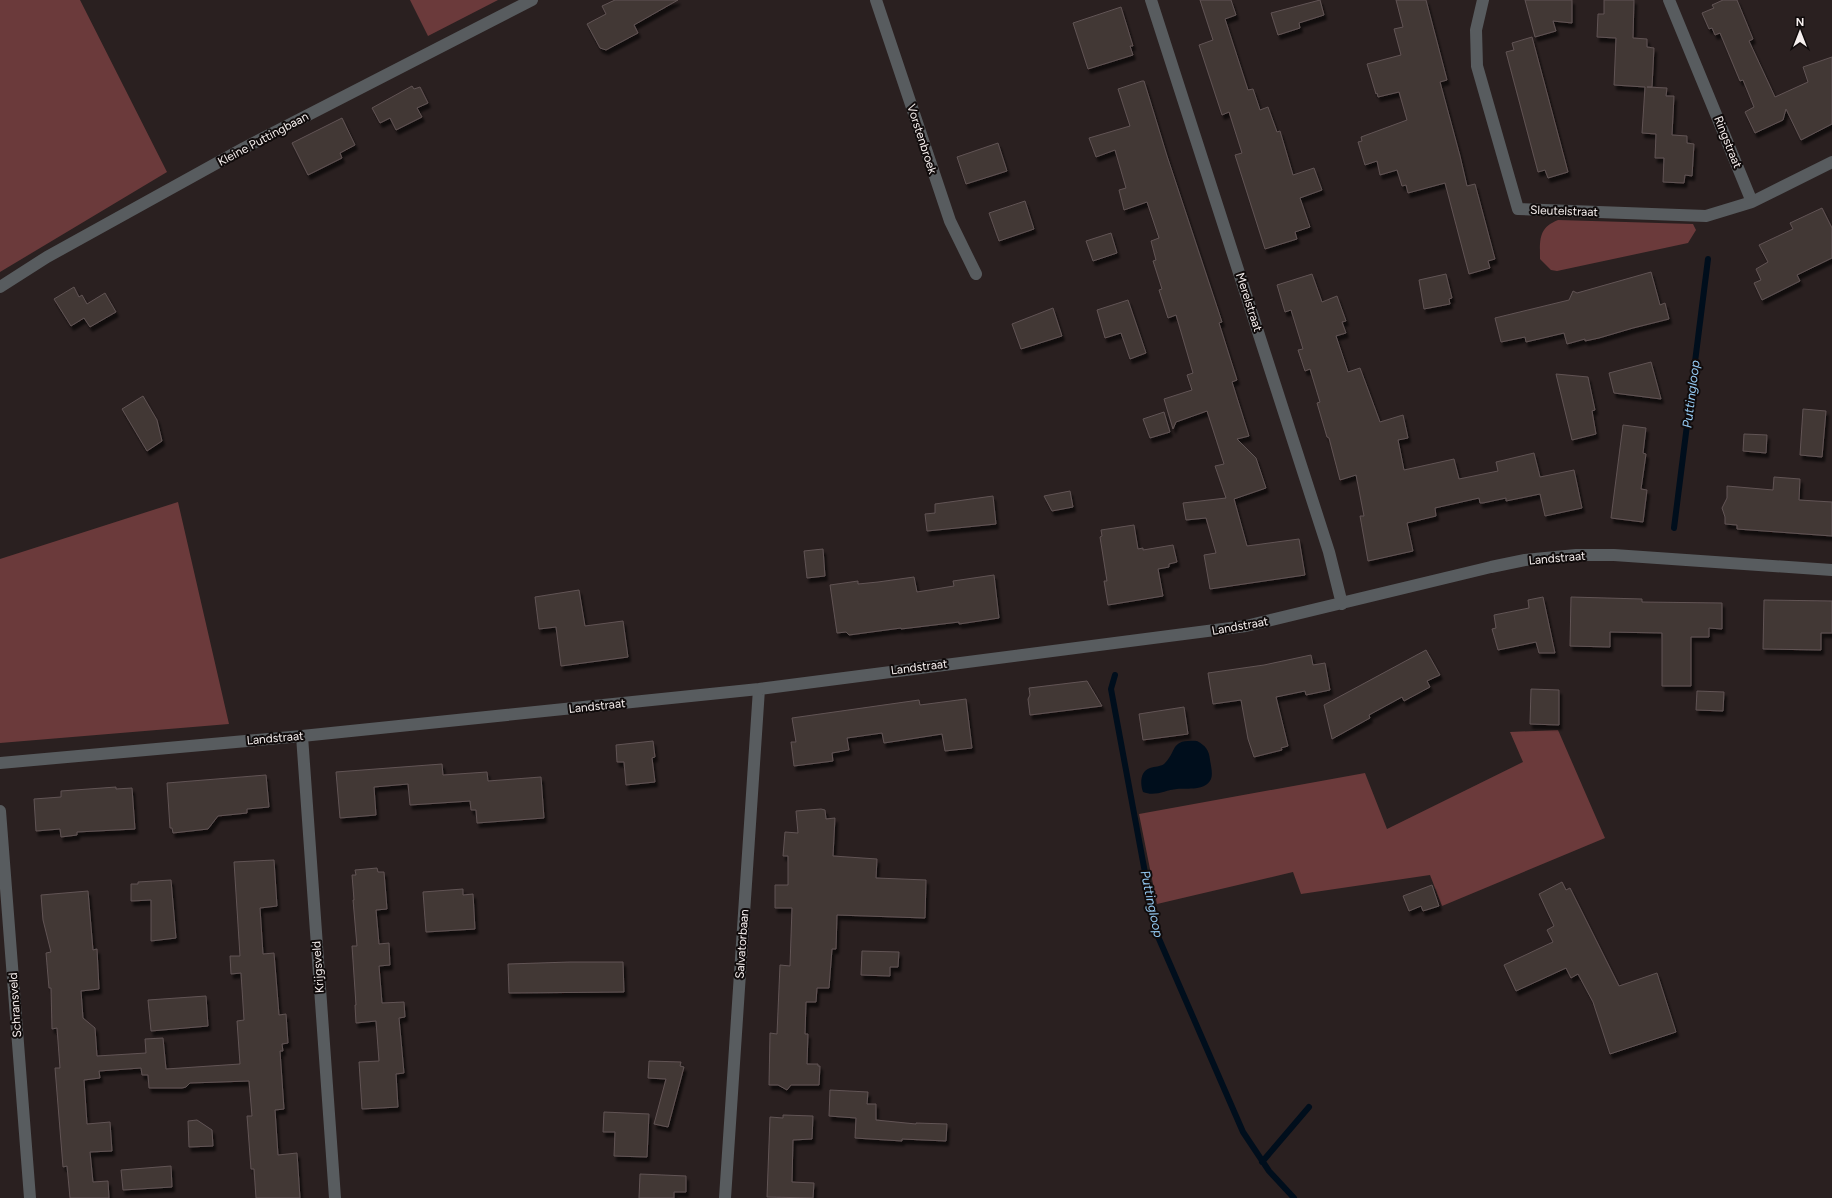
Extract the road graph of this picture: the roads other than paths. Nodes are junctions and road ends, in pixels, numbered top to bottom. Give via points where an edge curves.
1 (532, 0) edge
2 (876, 0) edge
3 (1151, 0) edge
4 (1483, 0) edge
5 (1669, 0) edge
6 (1832, 162) edge
7 (1752, 202) junction
8 (976, 274) dead end
9 (0, 287) edge
10 (1832, 570) edge
11 (1342, 604) junction
12 (759, 689) junction
13 (302, 736) junction
14 (0, 763) edge
15 (0, 811) edge
16 (30, 1198) edge
17 (335, 1198) edge
18 (725, 1198) edge

1 - 9 street, Kleine Puttingbaan via 244,148 47,257
2 - 8 street, Vorstenbroek via 950,221
3 - 11 street, Merelstraat via 1329,552
4 - 7 street, Sleutelstraat via 1476,30 1478,66 1518,209 1706,216
5 - 7 street, Ringstraat
6 - 7 street
10 - 11 street, Landstraat via 1614,554 1576,554 1491,567
11 - 12 street, Landstraat via 1246,626
12 - 13 street, Landstraat
12 - 18 street, Salvatorbaan
13 - 14 street, Landstraat
13 - 17 street, Krijgsveld
15 - 16 street, Schransveld

